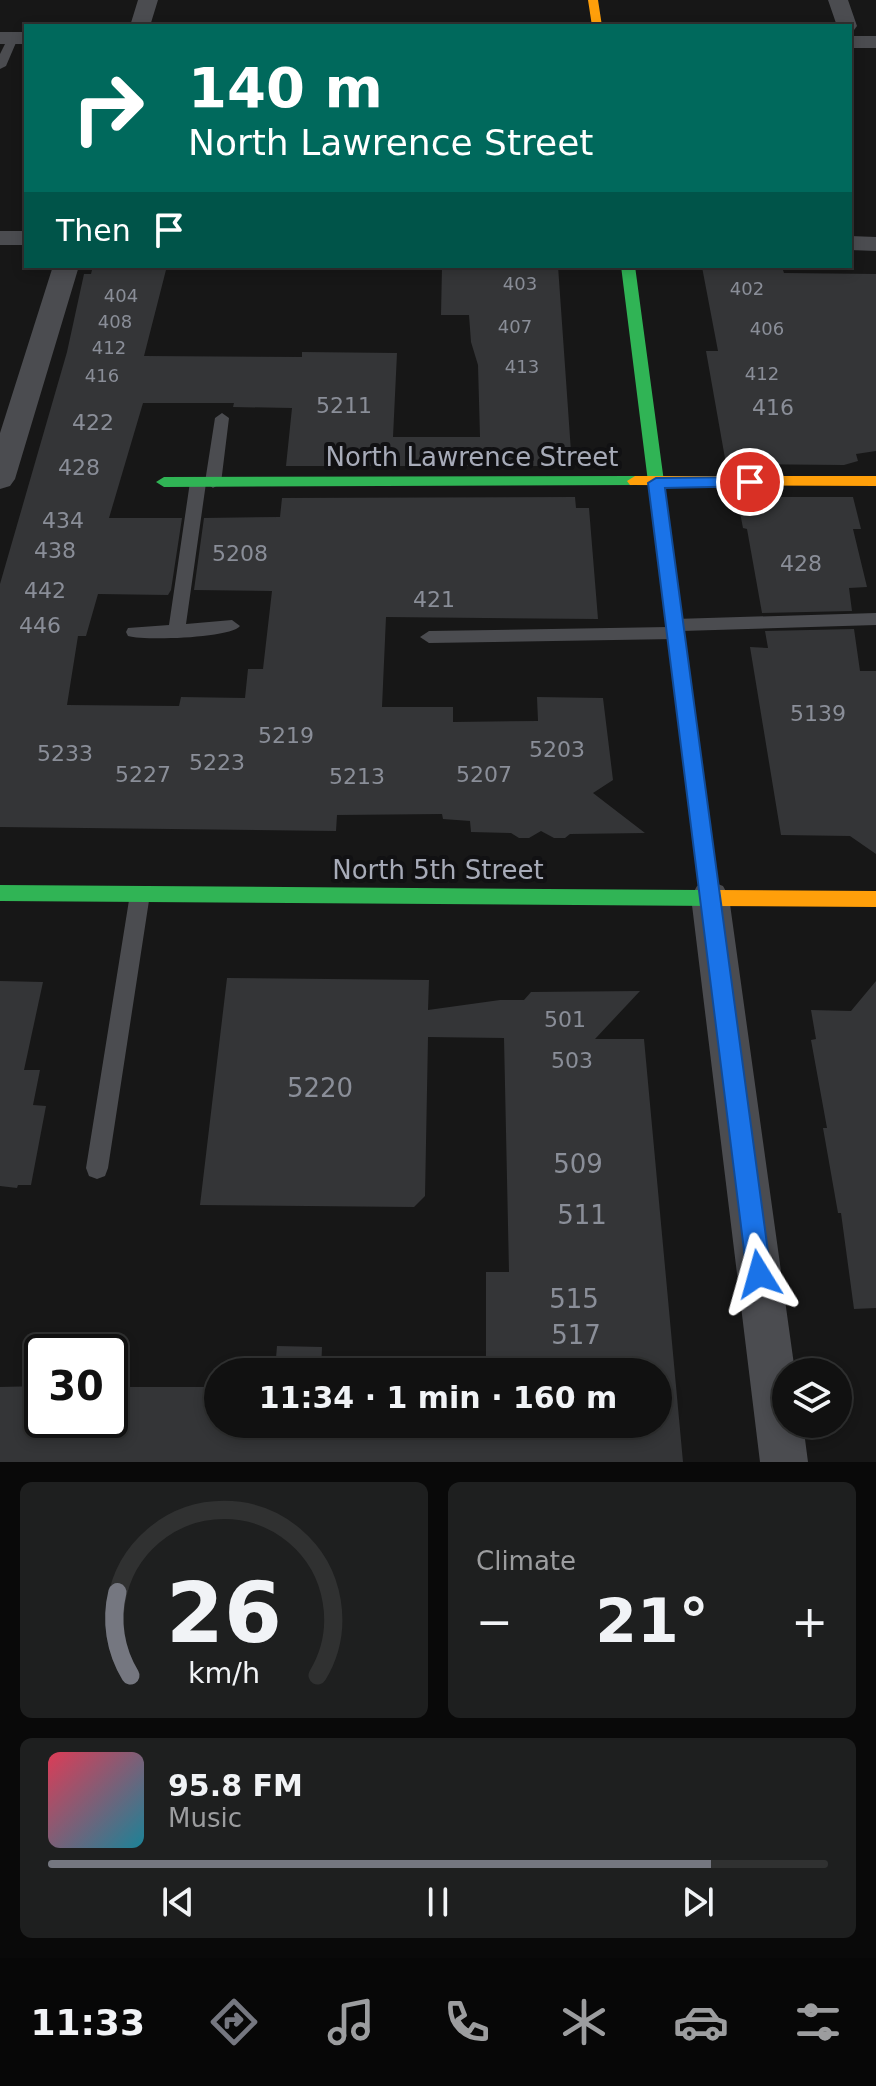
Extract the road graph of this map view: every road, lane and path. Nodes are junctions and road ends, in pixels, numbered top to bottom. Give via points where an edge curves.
1 (148, 0) edge
2 (593, 0) edge
3 (838, 0) edge
4 (141, 24) edge
5 (597, 24) edge
6 (846, 24) edge
7 (852, 36) edge
8 (13, 38) edge
9 (876, 42) edge
10 (0, 66) edge
11 (0, 238) edge
12 (24, 238) edge
13 (852, 243) edge
14 (876, 244) edge
15 (65, 268) edge
16 (628, 268) edge
17 (222, 418) dead end
18 (0, 479) edge
19 (876, 481) edge
20 (164, 482) dead end
21 (205, 482) junction
22 (656, 483) junction
23 (876, 619) edge
24 (232, 626) dead end
25 (675, 629) junction
26 (177, 631) junction
27 (134, 632) dead end
28 (429, 637) dead end
29 (0, 893) edge
30 (140, 894) junction
31 (710, 897) junction
32 (876, 899) edge
33 (97, 1168) dead end
34 (784, 1462) edge

1 - 4 street
2 - 5 street
3 - 6 street
7 - 9 street
8 - 10 lane
11 - 12 street
13 - 14 street
15 - 18 street
16 - 22 street
17 - 21 lane
19 - 22 street, North Lawrence Street
20 - 21 street, North Lawrence Street
21 - 22 street, North Lawrence Street
21 - 26 lane
22 - 25 street
23 - 25 lane
24 - 26 lane
25 - 28 lane
25 - 31 street
26 - 27 lane
29 - 30 street, North 5th Street
30 - 31 street, North 5th Street
30 - 33 lane
31 - 32 street, North 5th Street
31 - 34 street

